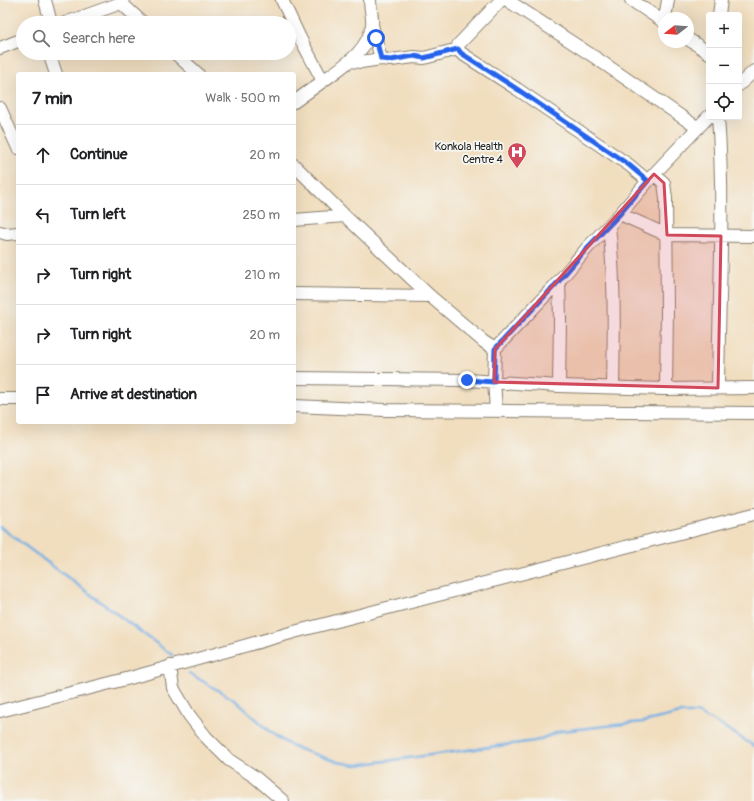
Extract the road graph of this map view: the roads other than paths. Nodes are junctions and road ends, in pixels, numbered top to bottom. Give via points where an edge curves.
1 (45, 0) edge
2 (282, 0) edge
3 (370, 0) edge
4 (501, 0) edge
5 (507, 0) edge
6 (631, 0) edge
7 (668, 0) edge
8 (721, 0) edge
9 (122, 1) edge
10 (666, 12) edge
11 (719, 12) edge
12 (49, 16) edge
13 (83, 16) edge
14 (136, 16) edge
15 (290, 16) edge
16 (658, 18) edge
17 (372, 25) junction
18 (296, 30) edge
19 (16, 42) edge
20 (694, 43) edge
21 (0, 48) edge
22 (458, 49) junction
23 (706, 51) edge
24 (381, 59) junction
25 (51, 60) edge
26 (183, 60) edge
27 (350, 61) junction
28 (55, 72) edge
29 (196, 72) edge
30 (323, 81) junction
31 (296, 101) edge
32 (0, 108) edge
33 (706, 119) edge
34 (718, 120) edge
35 (698, 128) junction
36 (16, 144) edge
37 (296, 167) edge
38 (651, 178) junction
39 (620, 214) junction
40 (345, 216) junction
41 (296, 220) edge
42 (609, 226) junction
43 (0, 232) edge
44 (16, 233) edge
45 (667, 235) junction
46 (721, 236) junction
47 (754, 236) edge
48 (559, 281) junction
49 (296, 294) edge
50 (430, 296) junction
51 (495, 349) junction
52 (296, 378) edge
53 (494, 382) junction
54 (559, 386) junction
55 (613, 387) junction
56 (666, 388) junction
57 (718, 388) junction
58 (754, 388) edge
59 (0, 399) edge
60 (16, 399) edge
61 (296, 406) edge
62 (496, 410) junction
63 (754, 413) edge
64 (754, 514) edge
65 (170, 666) junction
66 (0, 711) edge
67 (283, 801) edge

1 - 12 street
2 - 15 street
3 - 17 street
4 - 22 street via 458,44
5 - 35 street
6 - 16 street
7 - 10 street
8 - 11 street
9 - 13 street
9 - 14 street
17 - 24 street
17 - 27 street via 360,51
18 - 30 street
19 - 21 street
20 - 23 street
22 - 24 street via 424,58 414,56
22 - 38 street
24 - 27 street
25 - 28 street
26 - 29 street
27 - 30 street
30 - 31 street
32 - 36 street
33 - 35 street
34 - 46 street
35 - 38 street
37 - 40 street
38 - 39 street
38 - 45 street via 664,183
39 - 42 street
39 - 45 street
40 - 41 street
40 - 50 street
42 - 48 street
42 - 55 street via 614,310
43 - 44 street
45 - 46 street
45 - 56 street
46 - 47 street
46 - 57 street
48 - 51 street
48 - 54 street
49 - 50 street
50 - 51 street
51 - 53 street
52 - 53 street
53 - 54 street
53 - 62 street
54 - 55 street
55 - 56 street
56 - 57 street
57 - 58 street
59 - 60 street
61 - 62 street via 385,410
62 - 63 street
64 - 65 street
65 - 66 street
65 - 67 street via 173,688 206,737 229,760 255,776

